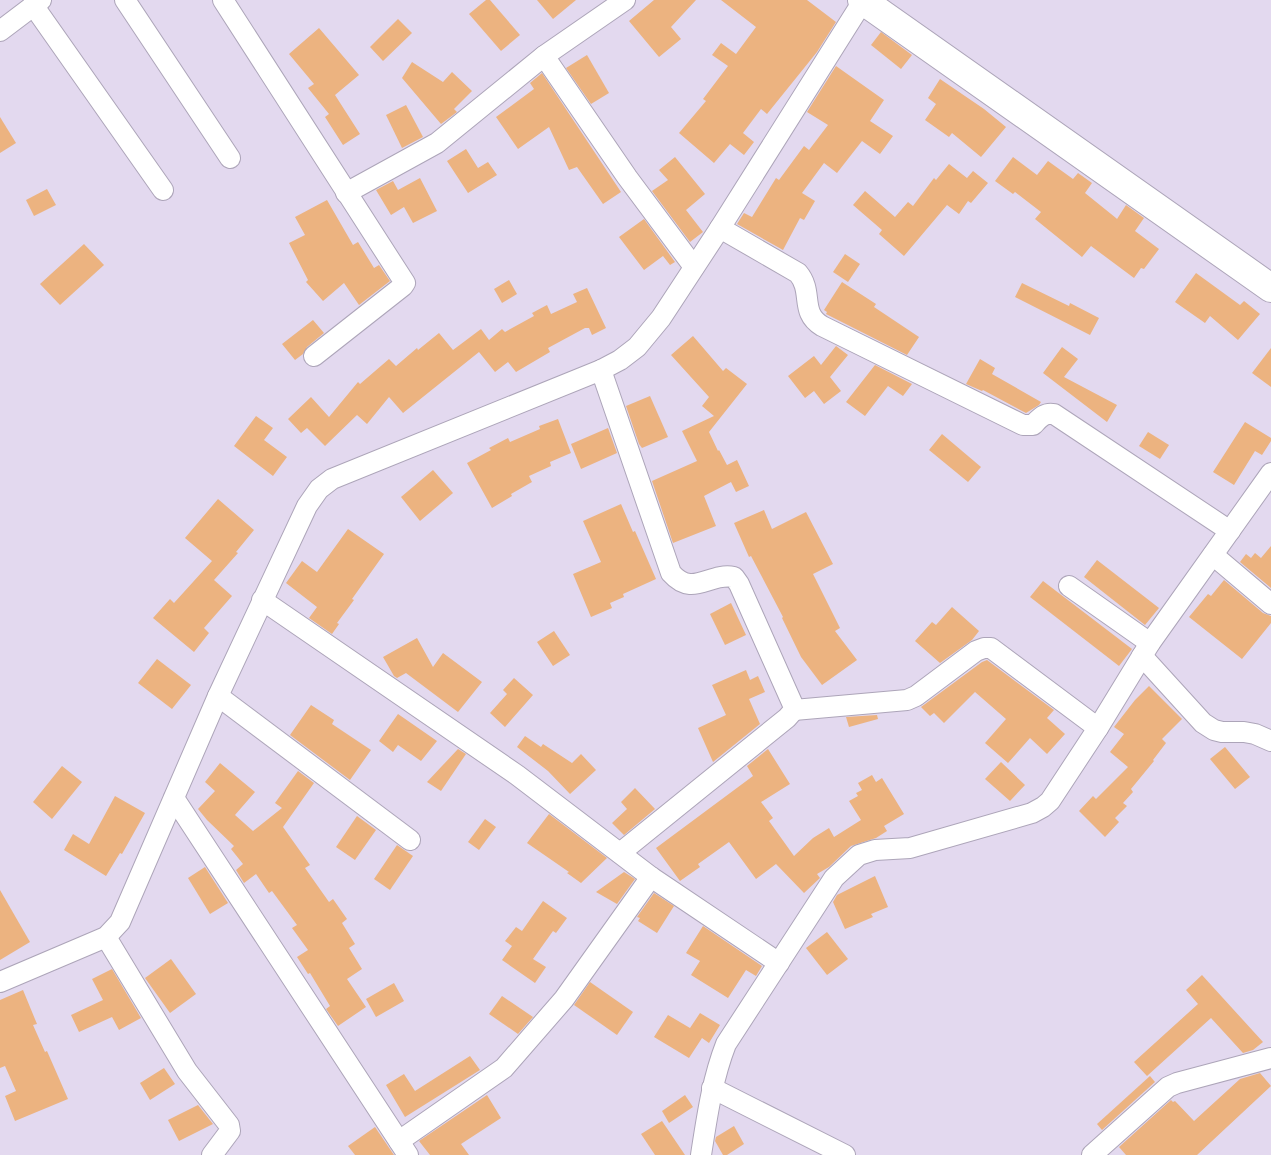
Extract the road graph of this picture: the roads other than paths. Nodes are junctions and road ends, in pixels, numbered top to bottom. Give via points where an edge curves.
1 (125, 0) edge
2 (223, 0) edge
3 (625, 0) edge
4 (863, 0) edge
5 (37, 3) edge
6 (0, 31) edge
7 (544, 56) junction
8 (230, 158) dead end
9 (163, 190) dead end
10 (346, 193) junction
11 (720, 228) junction
12 (694, 267) junction
13 (1271, 288) edge
14 (314, 356) dead end
15 (601, 370) junction
16 (1271, 473) edge
17 (1230, 531) junction
18 (1213, 555) junction
19 (1069, 586) dead end
20 (262, 600) junction
21 (1271, 604) edge
22 (1146, 649) junction
23 (218, 696) junction
24 (794, 710) junction
25 (1098, 728) junction
26 (1271, 741) edge
27 (174, 798) junction
28 (410, 840) dead end
29 (620, 853) junction
30 (651, 877) junction
31 (106, 937) junction
32 (779, 963) junction
33 (0, 982) edge
34 (1271, 1058) edge
35 (712, 1088) junction
36 (404, 1148) edge
37 (212, 1155) edge
38 (701, 1155) edge
39 (845, 1155) edge
40 (1092, 1155) edge

1 - 8 street
2 - 10 street
3 - 7 street
4 - 11 street
4 - 13 street
5 - 6 street
5 - 9 street
7 - 10 street via 437,143
7 - 12 street via 627,178
10 - 14 street via 405,285
11 - 12 street
11 - 17 street via 798,273 804,280 814,322 1024,425 1033,426 1045,414 1054,414
12 - 15 street via 661,318 637,347
15 - 20 street via 332,479 319,489 307,506
15 - 24 street via 671,573 685,584 698,584 726,575 734,577
16 - 17 street
17 - 18 street
18 - 21 street
18 - 22 street
19 - 22 street
20 - 23 street
20 - 29 street via 517,776
22 - 25 street
22 - 26 street via 1203,723 1214,730 1244,732
23 - 27 street
23 - 28 street
24 - 25 street via 907,700 976,651 991,648
24 - 29 street
25 - 32 street via 1050,801 1032,813 910,848 875,850 859,855 834,878
27 - 31 street via 120,922
27 - 36 street
29 - 30 street
30 - 32 street
30 - 36 street via 564,999 504,1068
31 - 33 street
31 - 37 street via 187,1071 230,1125 230,1130
32 - 35 street via 726,1044
34 - 40 street via 1168,1087
35 - 38 street
35 - 39 street

